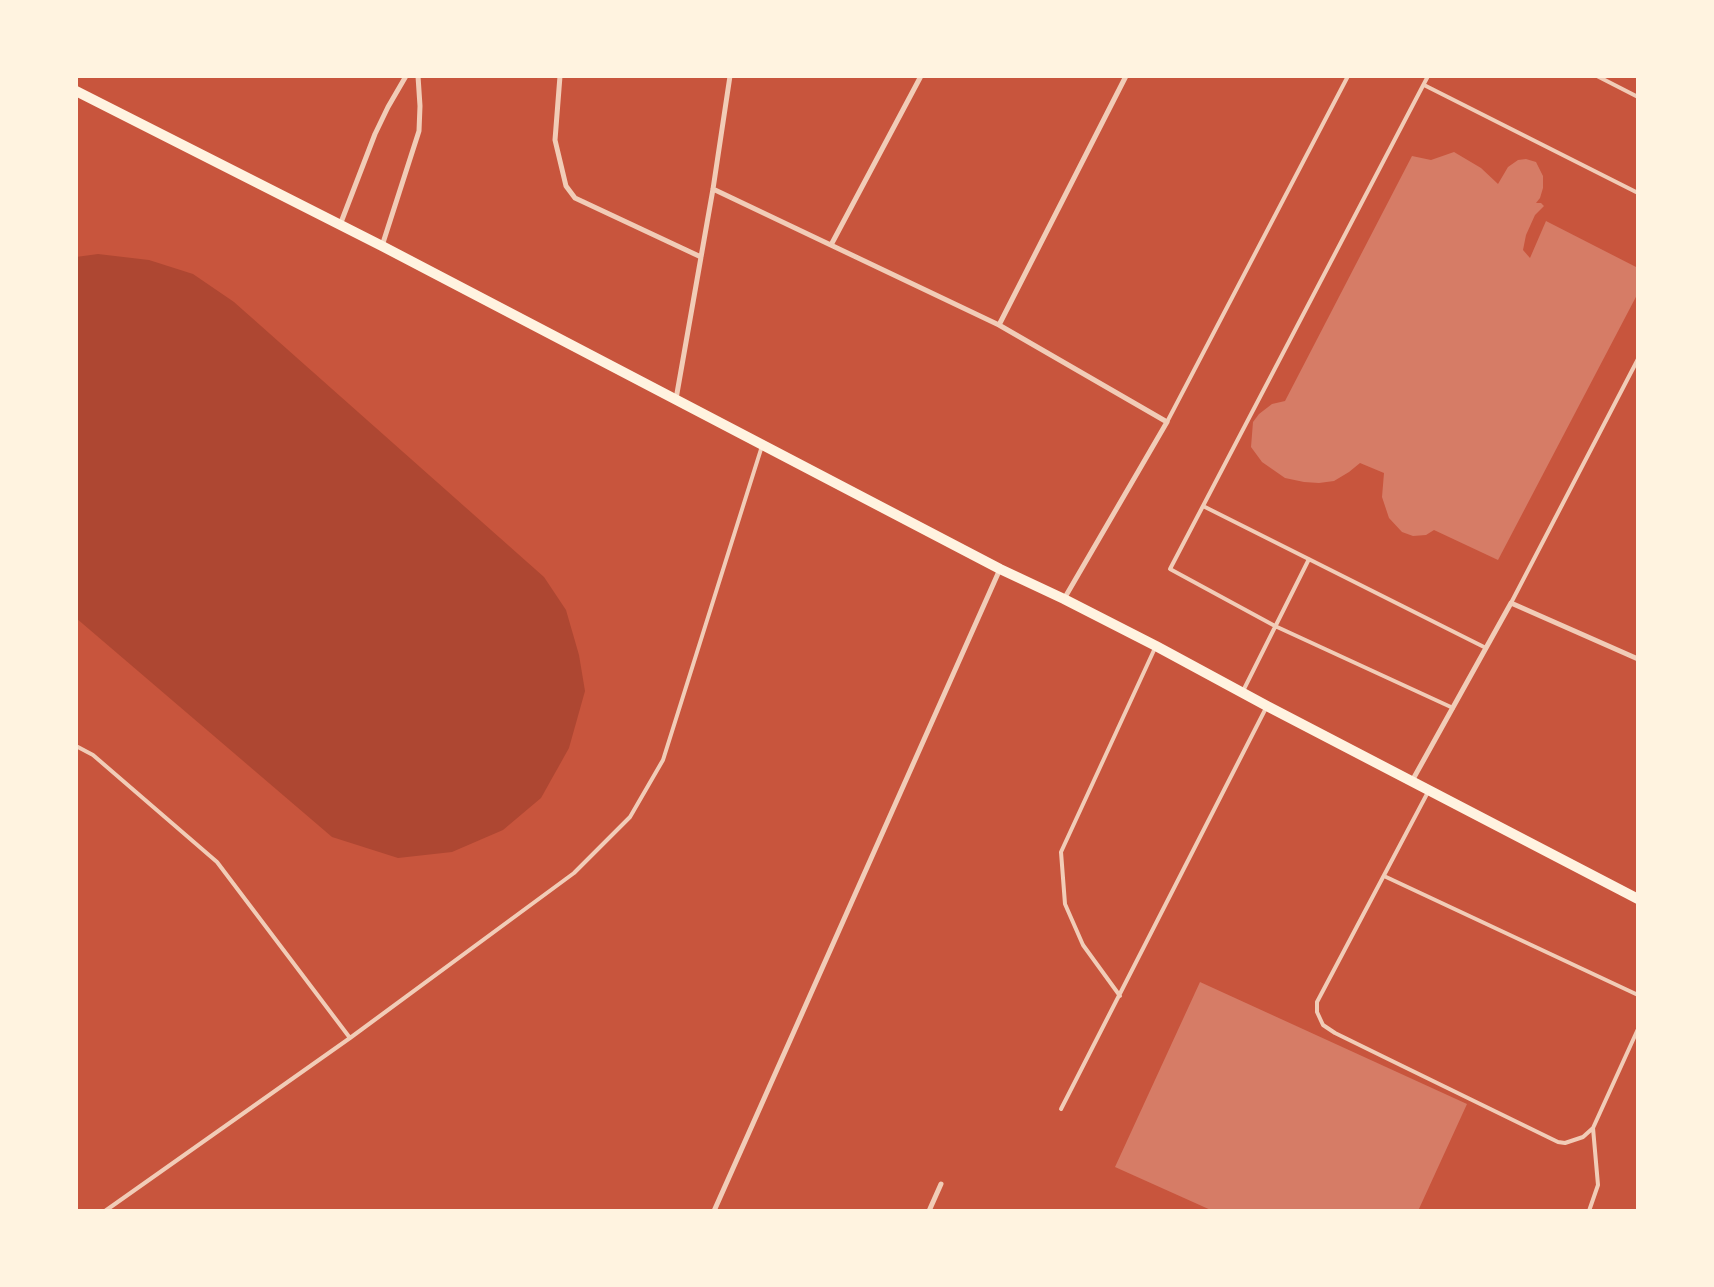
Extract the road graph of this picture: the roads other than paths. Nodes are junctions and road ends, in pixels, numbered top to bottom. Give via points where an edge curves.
1 (406, 76) edge
2 (418, 76) edge
3 (560, 76) edge
4 (730, 76) edge
5 (922, 76) edge
6 (1126, 76) edge
7 (1348, 76) edge
8 (1428, 76) edge
9 (1597, 76) edge
10 (1424, 85) junction
11 (76, 92) edge
12 (1638, 97) edge
13 (713, 189) junction
14 (1638, 193) edge
15 (340, 225) junction
16 (831, 245) junction
17 (382, 246) junction
18 (701, 257) junction
19 (999, 325) junction
20 (1638, 359) edge
21 (676, 399) junction
22 (1167, 422) junction
23 (762, 444) junction
24 (1203, 506) junction
25 (1309, 559) junction
26 (1000, 569) junction
27 (1064, 599) junction
28 (1510, 603) junction
29 (1275, 626) junction
30 (1156, 646) junction
31 (1486, 648) junction
32 (1638, 659) edge
33 (1242, 692) junction
34 (1267, 706) junction
35 (1452, 708) junction
36 (76, 746) edge
37 (1412, 781) junction
38 (1429, 790) junction
39 (1384, 876) junction
40 (1638, 899) edge
41 (1638, 995) edge
42 (1120, 996) junction
43 (1638, 1029) edge
44 (350, 1038) junction
45 (1061, 1109) dead end
46 (1593, 1128) junction
47 (941, 1184) dead end
48 (105, 1211) edge
49 (714, 1211) edge
50 (929, 1211) edge
51 (1589, 1211) edge

1 - 15 street via 375,134
2 - 17 street via 419,132
3 - 18 street via 556,140 566,186 576,198
4 - 13 street
5 - 16 street
6 - 19 street
7 - 22 lane
8 - 10 lane
9 - 12 lane
10 - 14 lane
10 - 24 lane
11 - 15 main road
13 - 16 street
13 - 18 street
15 - 17 main road
16 - 19 street
17 - 21 main road
18 - 21 street
19 - 22 street
20 - 28 lane
21 - 23 main road
22 - 27 street
23 - 26 main road
23 - 44 lane via 663,760 630,817 574,873
24 - 25 lane
24 - 29 lane via 1170,569
25 - 29 lane
25 - 31 lane
26 - 27 main road
26 - 49 street
27 - 30 main road
28 - 31 street
28 - 32 street
29 - 33 lane
29 - 35 lane
30 - 33 main road
30 - 42 lane via 1061,852 1065,904 1083,945
31 - 35 street
33 - 34 main road
34 - 37 main road
34 - 42 lane
35 - 37 street
36 - 44 lane via 93,755 216,862
37 - 38 main road
38 - 39 lane
38 - 40 main road
39 - 41 lane
39 - 46 lane via 1317,1002 1317,1012 1323,1025 1558,1142 1583,1138
42 - 45 lane
43 - 46 lane
44 - 48 lane
46 - 51 lane via 1598,1185
47 - 50 street

